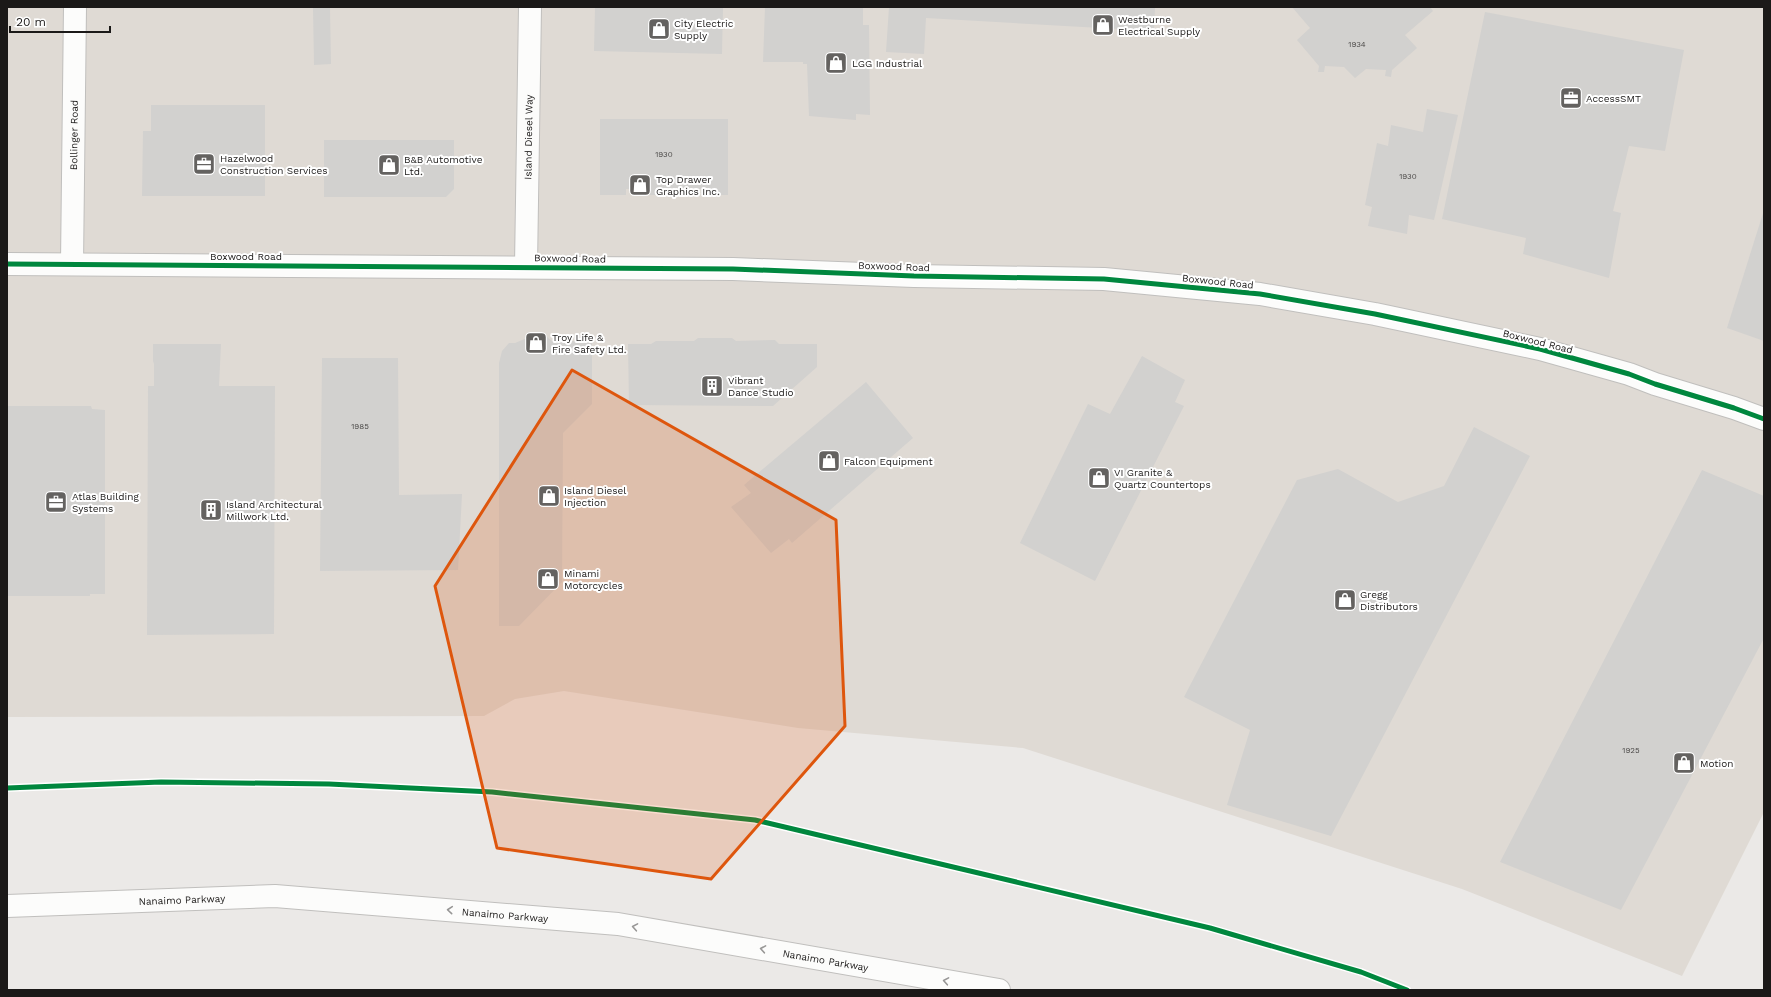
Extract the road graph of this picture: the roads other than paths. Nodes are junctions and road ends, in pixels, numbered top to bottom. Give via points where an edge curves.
1 (74, 7) edge
2 (530, 7) edge
3 (7, 264) edge
4 (72, 264) junction
5 (526, 266) junction
6 (1764, 419) edge
7 (7, 906) edge
8 (999, 990) edge

1 - 4 main road, Bollinger Road
2 - 5 main road, Island Diesel Way
3 - 4 main road, Boxwood Road
4 - 5 main road, Boxwood Road
5 - 6 main road, Boxwood Road via 1104,279 1260,294 1375,314 1540,349 1628,374
8 -> 7 main road, Nanaimo Parkway via 618,924 275,896

